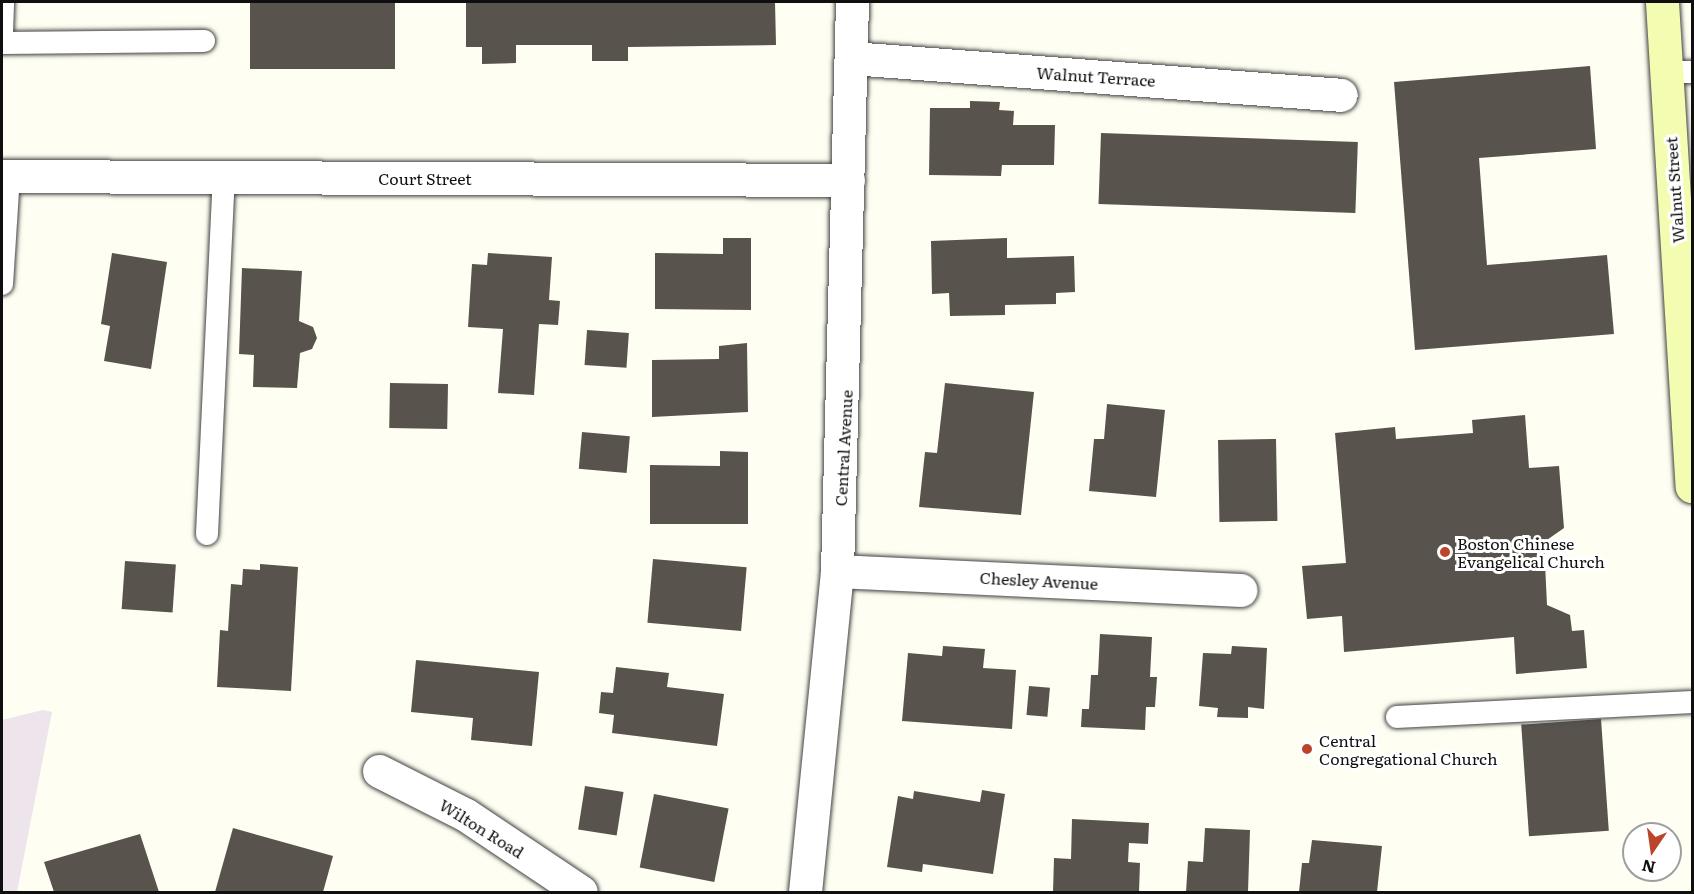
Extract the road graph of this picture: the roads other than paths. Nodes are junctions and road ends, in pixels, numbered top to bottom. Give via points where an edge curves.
1 (3, 2) edge
2 (852, 2) edge
3 (1662, 2) edge
4 (2, 33) edge
5 (204, 41) dead end
6 (2, 43) edge
7 (851, 58) junction
8 (1679, 72) edge
9 (1341, 95) dead end
10 (5, 176) edge
11 (224, 177) junction
12 (848, 180) junction
13 (2, 284) edge
14 (1692, 453) edge
15 (1692, 486) edge
16 (207, 534) dead end
17 (837, 571) junction
18 (1241, 590) dead end
19 (1692, 702) edge
20 (1398, 717) dead end
21 (379, 771) dead end
22 (581, 892) edge
23 (805, 892) edge

1 - 4 lane
2 - 7 street, Central Avenue
3 - 8 main road, Walnut Street
5 - 6 lane
7 - 9 street, Walnut Terrace
7 - 12 street, Central Avenue
8 - 14 main road, Walnut Street
10 - 11 street, Court Street
10 - 13 lane
11 - 12 street, Court Street
11 - 16 lane
12 - 17 street, Central Avenue
14 - 15 main road, Walnut Street
17 - 18 street, Chesley Avenue
17 - 23 street, Central Avenue
19 - 20 lane
21 - 22 street, Wilton Road via 466,815

